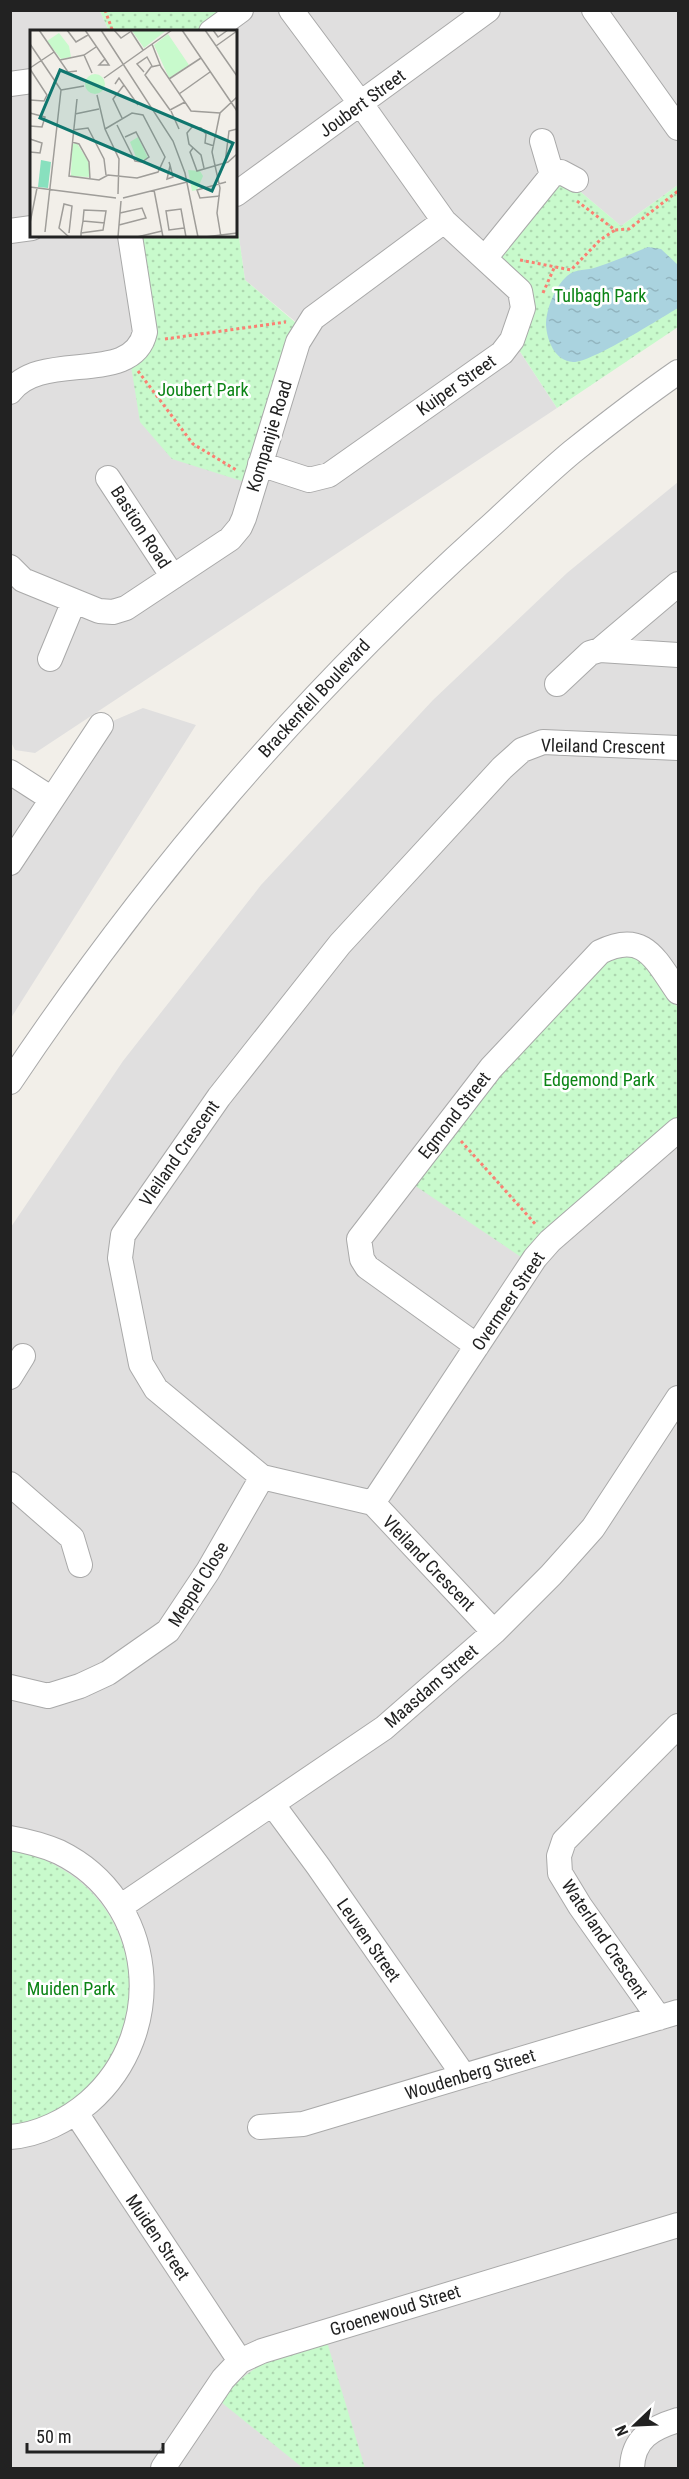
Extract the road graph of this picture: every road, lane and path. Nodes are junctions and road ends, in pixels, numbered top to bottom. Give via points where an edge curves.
1 (105, 10) edge
2 (242, 10) edge
3 (291, 10) edge
4 (488, 10) edge
5 (594, 10) edge
6 (112, 30) edge
7 (214, 30) edge
8 (30, 81) edge
9 (10, 84) edge
10 (361, 104) junction
11 (678, 128) edge
12 (542, 141) dead end
13 (549, 179) junction
14 (576, 180) dead end
15 (678, 191) edge
16 (237, 193) edge
17 (444, 221) junction
18 (30, 228) edge
19 (615, 230) junction
20 (10, 231) edge
21 (130, 237) edge
22 (490, 252) junction
23 (305, 326) junction
24 (145, 332) junction
25 (128, 357) junction
26 (678, 372) edge
27 (10, 392) edge
28 (258, 473) junction
29 (108, 478) dead end
30 (10, 567) edge
31 (173, 577) junction
32 (678, 584) edge
33 (74, 601) junction
34 (600, 650) junction
35 (678, 655) edge
36 (50, 659) dead end
37 (557, 684) dead end
38 (101, 725) dead end
39 (678, 748) edge
40 (10, 772) edge
41 (52, 799) junction
42 (10, 863) edge
43 (678, 992) edge
44 (10, 1082) edge
45 (446, 1125) junction
46 (678, 1130) edge
47 (550, 1240) junction
48 (477, 1346) junction
49 (678, 1398) edge
50 (262, 1477) junction
51 (10, 1484) edge
52 (373, 1503) junction
53 (80, 1565) dead end
54 (494, 1632) junction
55 (10, 1687) edge
56 (678, 1725) edge
57 (273, 1805) junction
58 (10, 1838) edge
59 (120, 1907) junction
60 (669, 2015) edge
61 (464, 2076) junction
62 (76, 2113) junction
63 (260, 2127) dead end
64 (10, 2137) edge
65 (678, 2225) edge
66 (240, 2361) junction
67 (678, 2420) edge
68 (163, 2469) edge
69 (632, 2469) edge

1 - 6 path
2 - 7 street
3 - 10 street, Kuiper Street
4 - 10 street, Joubert Street
5 - 11 street
8 - 9 street
10 - 16 street, Joubert Street
10 - 17 street, Kuiper Street
12 - 13 street
13 - 14 street via 561,172
13 - 19 path
13 - 22 street
15 - 19 path via 629,229
17 - 22 street, Kuiper Street
17 - 23 street, Kompanjie Road
18 - 20 street
19 - 22 path via 571,270
21 - 24 street
22 - 28 street, Kuiper Street via 523,296 512,340 502,353 323,478 309,480
23 - 24 path via 291,322 161,340
23 - 28 street, Kompanjie Road
24 - 25 street via 140,345
25 - 27 street via 35,373
25 - 28 path via 193,444
26 - 44 street, Brackenfell Boulevard via 571,453 429,581 316,693 158,877 78,982
28 - 31 street, Kompanjie Road via 235,535
29 - 31 street, Bastion Road
30 - 33 street, Kompanjie Road via 22,580
31 - 33 street, Kompanjie Road via 120,611 99,611
32 - 34 street
33 - 36 street
34 - 35 street
34 - 37 street via 590,653
38 - 41 street
39 - 50 street, Vleiland Crescent via 543,742 522,750 340,944 219,1097 123,1235 120,1258 141,1364 149,1381
40 - 41 street
41 - 42 street
43 - 45 street, Egmond Street via 649,951 625,943 600,952 491,1068
45 - 47 path
45 - 48 street, Egmond Street via 359,1239 360,1250 367,1268
46 - 47 street, Overmeer Street
47 - 48 street, Overmeer Street
48 - 52 street, Overmeer Street
49 - 54 street, Maasdam Street via 593,1528
50 - 52 street, Vleiland Crescent
50 - 55 street, Meppel Close via 168,1631 80,1686 48,1696
51 - 53 street via 72,1538
52 - 54 street, Vleiland Crescent
54 - 57 street, Maasdam Street via 384,1728
56 - 60 street, Waterland Crescent via 564,1840 559,1856 560,1873 580,1906
57 - 59 street, Maasdam Street
57 - 61 street, Leuven Street
58 - 59 street via 34,1842 83,1867
59 - 62 street via 136,1943 143,1981 140,2019 127,2056 105,2088
60 - 61 street, Woudenberg Street
61 - 63 street, Woudenberg Street via 303,2124
62 - 64 street via 48,2128
62 - 66 street, Muiden Street
65 - 66 street, Groenewoud Street via 286,2342
66 - 68 street, Groenewoud Street via 211,2396
67 - 69 street via 658,2426 644,2436 635,2451

